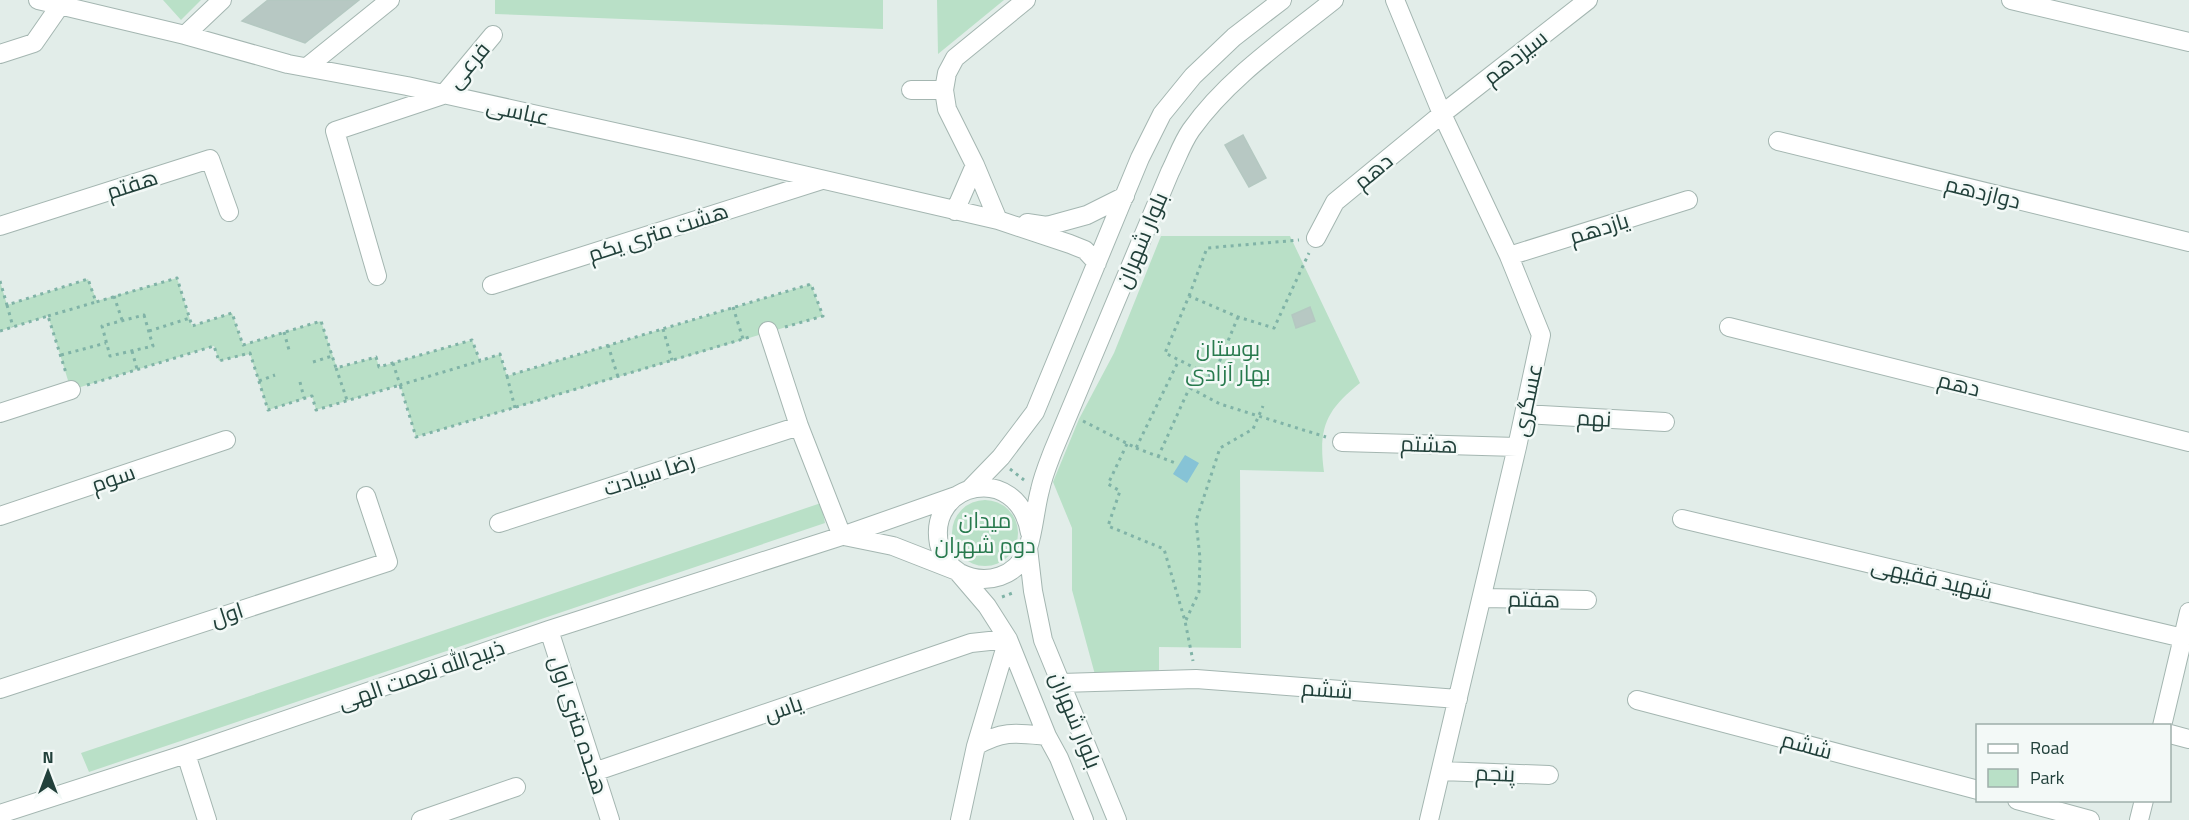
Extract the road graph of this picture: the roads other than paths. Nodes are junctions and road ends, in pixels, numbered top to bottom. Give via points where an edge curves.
1 (38, 0) edge
2 (222, 0) edge
3 (390, 0) edge
4 (1026, 0) edge
5 (1282, 0) edge
6 (1334, 0) edge
7 (1395, 0) edge
8 (1588, 0) edge
9 (2011, 0) edge
10 (59, 7) junction
11 (185, 35) junction
12 (493, 35) dead end
13 (2189, 42) edge
14 (0, 54) edge
15 (307, 67) junction
16 (910, 90) dead end
17 (944, 90) junction
18 (443, 95) junction
19 (1442, 114) junction
20 (1778, 141) dead end
21 (975, 165) junction
22 (823, 180) junction
23 (1125, 196) junction
24 (1688, 200) dead end
25 (955, 211) junction
26 (229, 212) dead end
27 (998, 220) junction
28 (0, 226) edge
29 (1316, 238) road end
30 (2189, 242) edge
31 (1509, 256) junction
32 (1097, 263) junction
33 (377, 276) dead end
34 (492, 285) dead end
35 (1729, 327) dead end
36 (768, 332) road end
37 (71, 390) road end
38 (0, 413) edge
39 (1524, 414) junction
40 (1665, 422) dead end
41 (799, 426) junction
42 (225, 440) dead end
43 (1342, 442) road end
44 (2189, 442) edge
45 (1517, 447) junction
46 (963, 493) junction
47 (366, 496) dead end
48 (0, 516) edge
49 (1682, 519) dead end
50 (499, 523) dead end
51 (842, 536) junction
52 (1029, 541) junction
53 (957, 571) junction
54 (1482, 598) junction
55 (1587, 600) dead end
56 (2189, 612) edge
57 (549, 630) junction
58 (2183, 638) junction
59 (1008, 639) junction
60 (1061, 683) junction
61 (0, 689) edge
62 (1458, 699) junction
63 (1637, 700) dead end
64 (2162, 724) edge
65 (2171, 734) edge
66 (1047, 736) junction
67 (2189, 739) edge
68 (976, 746) junction
69 (186, 754) junction
70 (1441, 771) junction
71 (594, 772) junction
72 (1549, 775) dead end
73 (516, 787) dead end
74 (1976, 790) edge
75 (2021, 802) edge
76 (2144, 802) edge
77 (1, 811) edge
78 (207, 820) edge
79 (422, 820) edge
80 (610, 820) edge
81 (960, 820) edge
82 (1084, 820) edge
83 (1117, 820) edge
84 (1429, 820) edge
85 (2090, 820) edge
86 (2139, 820) edge

1 - 10 street, عباسی
2 - 11 street
3 - 15 street
4 - 17 street via 955,58
5 - 23 street, بلوار شهران via 1193,76 1162,114
6 - 52 street, بلوار شهران via 1256,62 1190,132 1053,451
7 - 19 street, عسگری
8 - 19 street, سیزدهم
9 - 13 street
10 - 11 street, عباسی
10 - 14 street via 34,43
11 - 15 street, عباسی
12 - 18 street, فرعی
15 - 18 street, عباسی
16 - 17 street
17 - 21 street via 947,109
18 - 22 street, عباسی
18 - 33 street via 335,131
19 - 29 street, دهم via 1335,202
19 - 31 street, عسگری
20 - 30 street, دوازدهم
21 - 25 street
21 - 27 street
22 - 25 street, عباسی
22 - 34 street, هشت متری یکم
23 - 27 street via 1087,215 1047,226
23 - 32 street, بلوار شهران
24 - 31 street, یازدهم
25 - 27 street, عباسی
26 - 28 street, هفتم via 210,159
27 - 32 street via 1085,250
31 - 39 street, عسگری via 1541,335
32 - 46 street, بلوار شهران via 1035,412 1000,457
35 - 44 street, دهم
36 - 41 street
37 - 38 street
39 - 40 street, نهم
39 - 45 street, عسگری
41 - 50 street, رضا سیادت
41 - 51 street
42 - 48 street, سوم
43 - 45 street, هشتم
45 - 54 street, عسگری
46 - 51 street, ذبیح‌الله نعمت الهی
46 - 52 street via 984,488 1011,496 1028,519
46 - 53 street via 946,507 938,534 943,554
47 - 61 street, اول via 388,562
49 - 58 street, شهید فقیهی
51 - 53 street via 893,546
51 - 57 street, ذبیح‌الله نعمت الهی
52 - 53 street via 1021,560 998,577 984,580
52 - 60 street, بلوار شهران via 1033,591 1043,640
53 - 59 street, بلوار شهران
54 - 55 street, هفتم
54 - 62 street, عسگری
56 - 58 street
57 - 69 street, ذبیح‌الله نعمت الهی
57 - 71 street, هجده متری اول
58 - 64 street
59 - 66 street, بلوار شهران
59 - 68 street
59 - 71 street, یاس via 971,643
60 - 62 street, ششم via 1196,679
60 - 83 street, بلوار شهران
62 - 70 street, عسگری
63 - 74 street, ششم
65 - 67 street
66 - 68 street via 1013,732 990,737
66 - 82 street, بلوار شهران
68 - 81 street
69 - 77 street, ذبیح‌الله نعمت الهی
69 - 78 street
70 - 72 street, پنجم
70 - 84 street, عسگری
71 - 80 street, هجده متری اول
73 - 79 street
75 - 85 street
76 - 86 street

